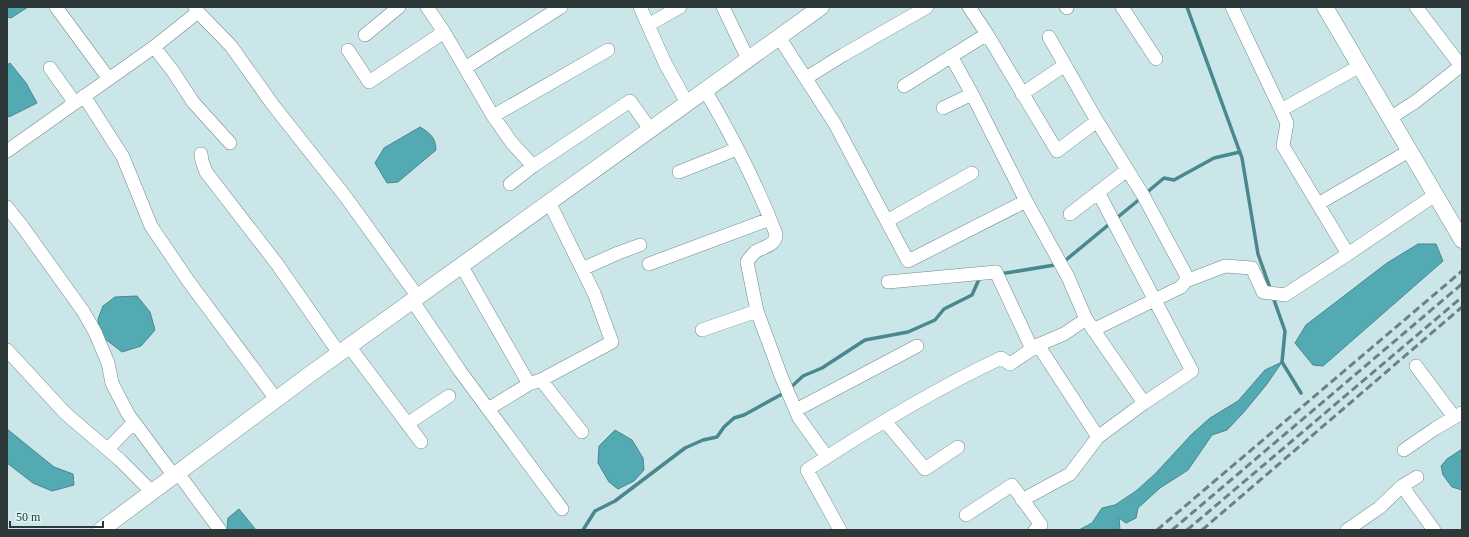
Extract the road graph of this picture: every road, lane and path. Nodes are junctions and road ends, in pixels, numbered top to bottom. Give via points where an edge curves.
1 (56, 7) edge
2 (399, 7) edge
3 (427, 7) edge
4 (561, 7) edge
5 (640, 7) edge
6 (680, 7) edge
7 (723, 7) edge
8 (821, 7) edge
9 (927, 7) edge
10 (969, 7) edge
11 (1122, 7) edge
12 (1232, 7) edge
13 (1325, 7) edge
14 (1416, 7) edge
15 (196, 10) edge
16 (648, 25) junction
17 (444, 32) junction
18 (987, 34) junction
19 (365, 35) dead end
20 (779, 37) junction
21 (1050, 37) dead end
22 (154, 47) junction
23 (348, 50) dead end
24 (608, 50) dead end
25 (951, 56) junction
26 (748, 59) junction
27 (1156, 59) dead end
28 (1065, 65) junction
29 (1360, 66) junction
30 (1462, 66) edge
31 (50, 68) dead end
32 (465, 68) junction
33 (806, 78) junction
34 (109, 79) junction
35 (904, 86) dead end
36 (705, 90) junction
37 (972, 94) junction
38 (1022, 94) junction
39 (80, 100) junction
40 (687, 103) junction
41 (943, 108) dead end
42 (1281, 110) junction
43 (493, 116) junction
44 (1390, 118) junction
45 (1097, 121) junction
46 (650, 130) junction
47 (230, 143) dead end
48 (737, 149) junction
49 (7, 151) edge
50 (1409, 151) junction
51 (201, 154) dead end
52 (533, 166) junction
53 (1127, 170) junction
54 (680, 172) dead end
55 (972, 173) dead end
56 (510, 184) dead end
57 (1098, 192) junction
58 (1435, 195) junction
59 (1026, 201) junction
60 (549, 202) junction
61 (1318, 204) junction
62 (7, 207) edge
63 (1070, 214) dead end
64 (770, 219) junction
65 (887, 221) junction
66 (1462, 240) edge
67 (640, 245) dead end
68 (1348, 254) junction
69 (650, 264) dead end
70 (462, 265) junction
71 (582, 269) junction
72 (1186, 281) junction
73 (888, 282) dead end
74 (415, 299) junction
75 (1155, 301) junction
76 (757, 311) junction
77 (1086, 319) junction
78 (702, 330) dead end
79 (1093, 330) junction
80 (917, 346) dead end
81 (1035, 347) junction
82 (7, 350) edge
83 (344, 350) junction
84 (1416, 366) dead end
85 (535, 382) junction
86 (449, 396) dead end
87 (276, 399) junction
88 (1144, 403) junction
89 (488, 409) junction
90 (796, 410) junction
91 (1458, 415) edge
92 (885, 421) junction
93 (134, 422) junction
94 (407, 424) junction
95 (582, 432) dead end
96 (1098, 437) junction
97 (421, 442) dead end
98 (958, 447) dead end
99 (108, 449) junction
100 (1404, 450) dead end
101 (827, 457) junction
102 (176, 474) junction
103 (1417, 477) dead end
104 (1402, 486) junction
105 (152, 492) junction
106 (1022, 500) junction
107 (562, 510) dead end
108 (966, 515) dead end
109 (101, 530) edge
110 (220, 530) edge
111 (840, 530) edge
112 (1035, 530) edge
113 (1347, 530) edge
114 (1434, 530) edge

1 - 34 street
2 - 19 street
3 - 17 street
4 - 32 street
5 - 16 street
6 - 16 street
7 - 26 street
8 - 20 street
9 - 33 street
10 - 18 street
11 - 27 street
12 - 42 street
13 - 29 street
14 - 30 street
15 - 22 street
15 - 74 street via 231,46 344,196
16 - 40 street via 665,64
17 - 23 street via 370,82
17 - 32 street
18 - 25 street
18 - 38 street
20 - 26 street
20 - 33 street
21 - 28 street
22 - 34 street
22 - 47 street via 193,102
24 - 43 street
25 - 35 street
25 - 37 street
26 - 36 street
28 - 38 street
28 - 45 street
29 - 42 street
29 - 44 street
30 - 44 street
31 - 39 street
32 - 43 street
33 - 65 street via 835,124
34 - 39 street
36 - 40 street
36 - 48 street
37 - 41 street
37 - 59 street
38 - 45 street via 1057,151
39 - 49 street
39 - 87 street via 123,157 151,226
40 - 46 street
42 - 61 street via 1287,123 1283,146
43 - 52 street via 512,143
44 - 50 street
45 - 53 street
46 - 52 street via 630,101
46 - 60 street
48 - 54 street
48 - 64 street
50 - 58 street
50 - 61 street
51 - 83 street via 206,172
52 - 56 street
53 - 57 street
53 - 72 street via 1186,275
55 - 65 street
57 - 63 street
57 - 75 street
58 - 66 street
58 - 68 street
59 - 65 street via 908,261
59 - 77 street via 1068,277
60 - 70 street
60 - 71 street
61 - 68 street
62 - 93 street via 83,311 108,363 112,382
64 - 69 street
64 - 76 street via 776,239 755,252 747,262
67 - 71 street
68 - 72 street via 1285,295 1263,292 1252,268 1225,266
70 - 74 street
70 - 85 street
71 - 85 street via 612,342
72 - 75 street via 1182,287
73 - 81 street via 996,272
74 - 83 street
74 - 89 street
75 - 79 street
75 - 88 street via 1192,371
76 - 78 street
76 - 90 street
77 - 79 street
77 - 81 street via 1064,334
79 - 88 street
80 - 90 street
81 - 92 street via 1010,364 1001,358 958,378
81 - 96 street
82 - 99 street via 66,414
83 - 87 street
83 - 94 street
84 - 91 street
85 - 89 street
85 - 95 street
86 - 94 street
87 - 102 street
88 - 96 street
89 - 107 street
90 - 101 street
91 - 100 street
92 - 98 street via 925,469
92 - 101 street
93 - 99 street
93 - 102 street
94 - 97 street
96 - 106 street via 1070,474
99 - 105 street
101 - 111 street via 807,470
102 - 105 street
102 - 110 street
103 - 104 street
104 - 113 street via 1379,508
104 - 114 street
105 - 109 street
106 - 108 street via 1012,485
106 - 112 street via 1041,525

